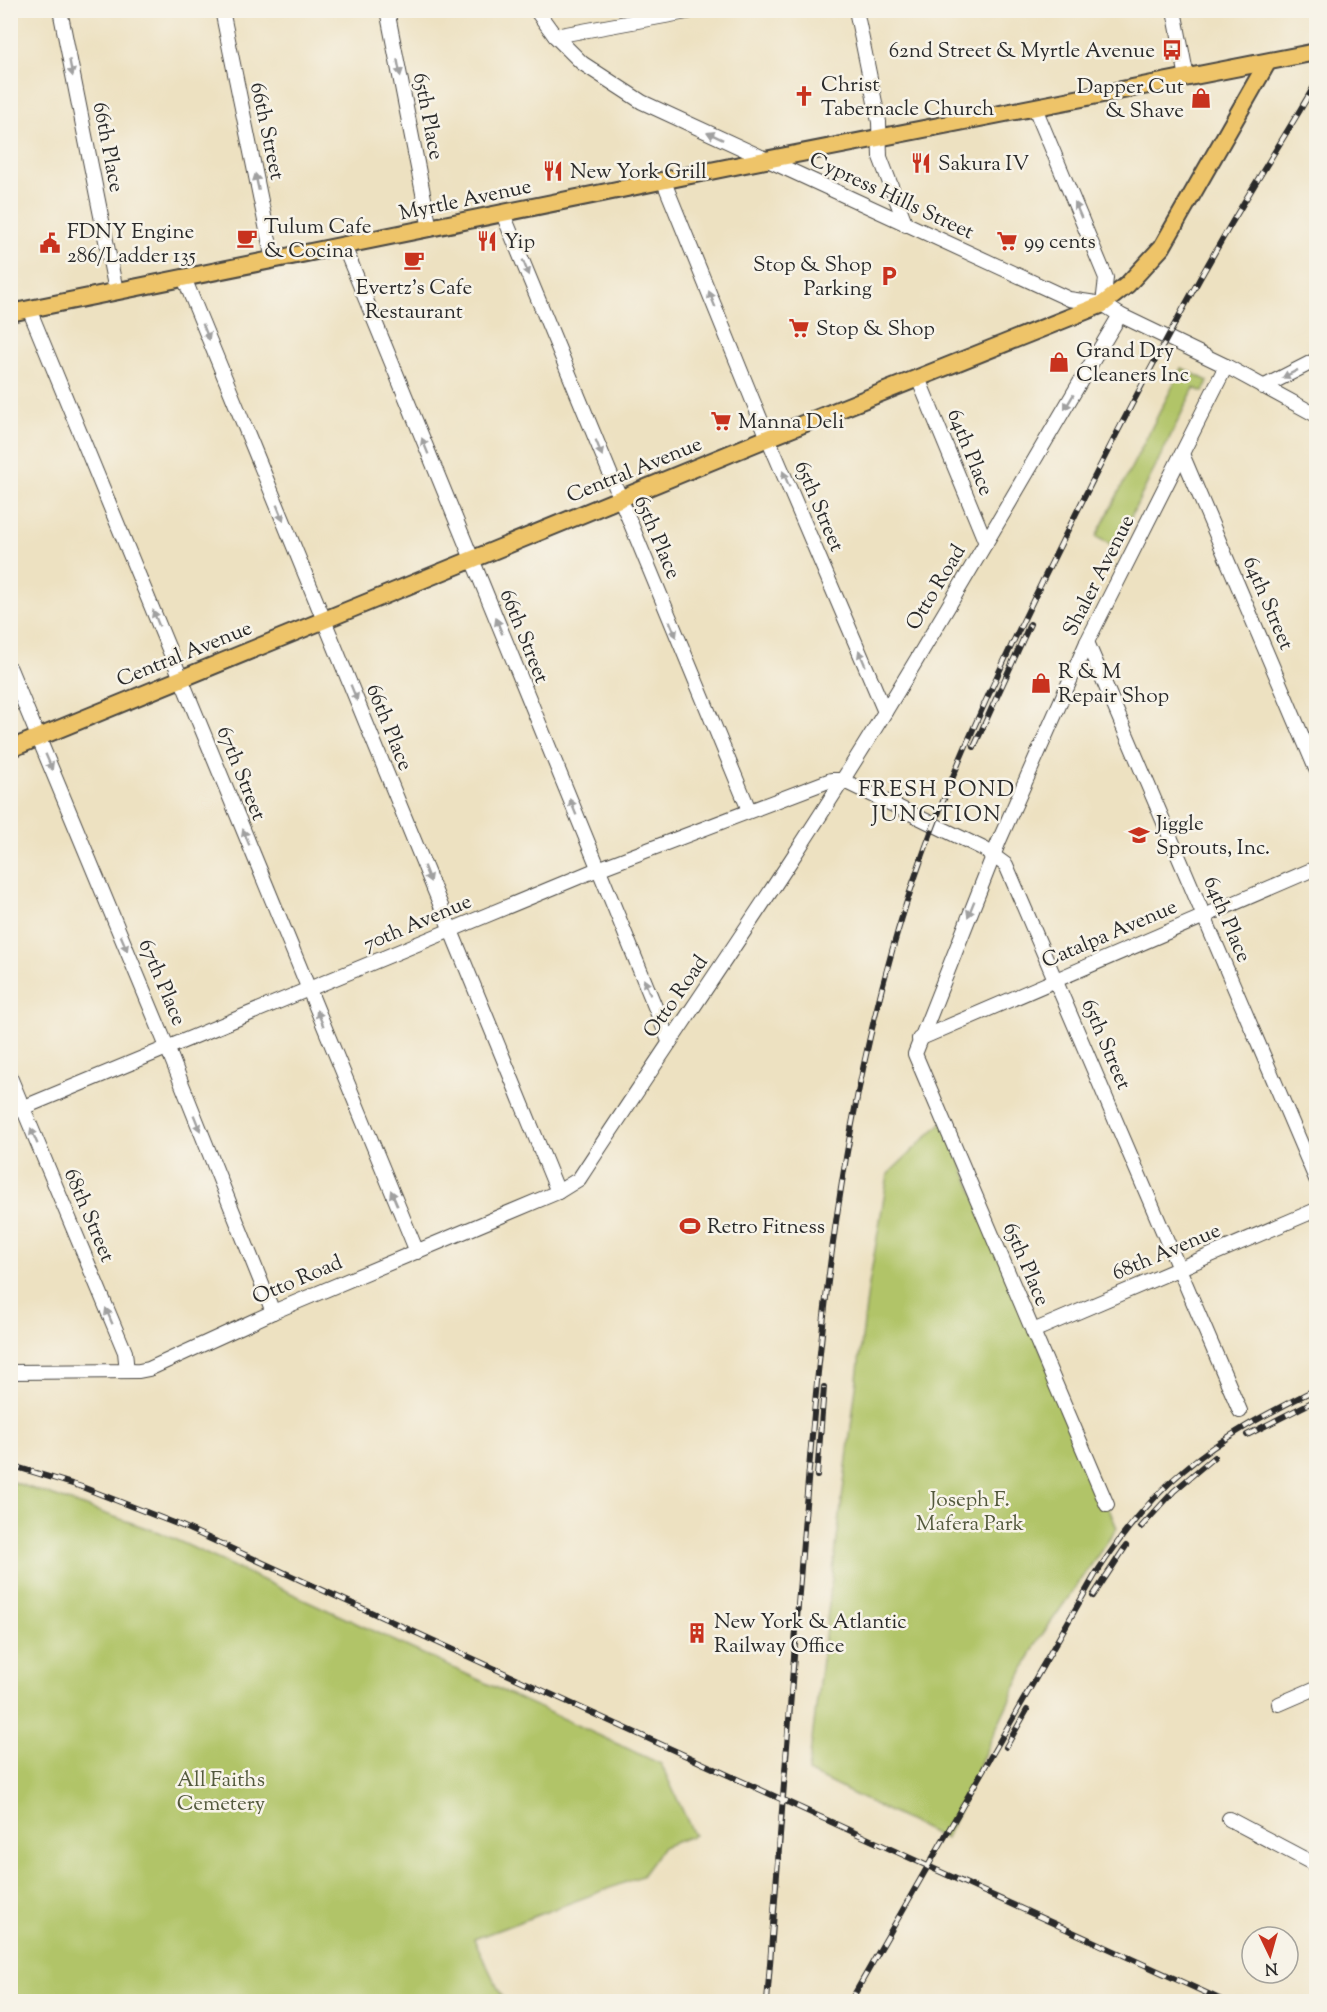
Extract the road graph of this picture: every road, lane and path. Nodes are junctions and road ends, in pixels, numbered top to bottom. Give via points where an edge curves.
1 (60, 10) edge
2 (222, 10) edge
3 (387, 10) edge
4 (536, 10) edge
5 (856, 10) edge
6 (1174, 10) edge
7 (694, 11) edge
8 (555, 36) junction
9 (1317, 52) edge
10 (1266, 63) junction
11 (1187, 78) junction
12 (1035, 108) junction
13 (879, 137) junction
14 (768, 160) junction
15 (663, 182) junction
16 (503, 214) junction
17 (906, 225) junction
18 (430, 229) junction
19 (344, 246) junction
20 (273, 260) junction
21 (184, 278) junction
22 (116, 291) junction
23 (1103, 304) junction
24 (29, 309) junction
25 (10, 313) edge
26 (1120, 315) junction
27 (1317, 360) edge
28 (1226, 366) junction
29 (918, 378) junction
30 (1263, 387) junction
31 (1317, 415) edge
32 (768, 438) junction
33 (1182, 454) junction
34 (620, 499) junction
35 (986, 543) junction
36 (471, 560) junction
37 (324, 620) junction
38 (1087, 642) junction
39 (10, 669) edge
40 (181, 679) junction
41 (885, 712) junction
42 (38, 737) junction
43 (10, 749) edge
44 (1317, 770) edge
45 (843, 780) junction
46 (749, 810) junction
47 (993, 855) junction
48 (1317, 868) edge
49 (598, 869) junction
50 (1204, 915) junction
51 (451, 931) junction
52 (1056, 978) junction
53 (308, 990) junction
54 (919, 1039) junction
55 (669, 1041) junction
56 (167, 1047) junction
57 (10, 1077) edge
58 (17, 1111) edge
59 (1317, 1179) edge
60 (558, 1192) junction
61 (1317, 1210) edge
62 (417, 1252) junction
63 (1180, 1268) junction
64 (273, 1311) junction
65 (1033, 1331) junction
66 (127, 1371) junction
67 (10, 1372) edge
68 (1240, 1411) dead end
69 (1107, 1505) dead end
70 (1317, 1688) edge
71 (1279, 1704) dead end
72 (1229, 1819) dead end
73 (1314, 1862) edge

1 -> 22 street, 66th Place
20 -> 2 street, 66th Street
3 -> 18 street, 65th Place
4 - 8 street, Cypress Hills Street
5 - 13 street
6 - 11 street
7 - 8 street
14 -> 8 street, Cypress Hills Street via 642,102 582,63
9 - 10 main road, Myrtle Avenue
10 - 11 main road, Myrtle Avenue
10 - 23 main road, Central Avenue via 1162,247 1127,285
11 - 12 main road, Myrtle Avenue
12 - 13 main road, Myrtle Avenue
23 -> 12 street via 1106,278
13 - 14 main road, Myrtle Avenue
13 - 17 street via 880,157
14 - 15 main road, Myrtle Avenue
14 - 17 street, Cypress Hills Street
15 - 16 main road, Myrtle Avenue
32 -> 15 street, 65th Street
16 - 18 main road, Myrtle Avenue
16 -> 34 street, 65th Place
17 - 23 street, Cypress Hills Street via 1069,298
18 - 19 main road, Myrtle Avenue
19 - 20 main road, Myrtle Avenue
36 -> 19 street, 66th Street
20 - 21 main road, Myrtle Avenue
21 - 22 main road, Myrtle Avenue
21 -> 37 street, 66th Place
22 - 24 main road, Myrtle Avenue
23 - 26 street, Cypress Hills Street
23 - 29 main road, Central Avenue
24 - 25 main road, Myrtle Avenue
40 -> 24 street, 67th Street
26 - 28 street, Cypress Hills Street
26 -> 35 street, Otto Road
27 -> 30 street
28 - 30 street, Cypress Hills Street
28 - 33 street, Shaler Avenue
29 - 32 main road, Central Avenue
29 - 35 street, 64th Place
30 - 31 street, Cypress Hills Street
32 - 34 main road, Central Avenue
41 -> 32 street, 65th Street
33 - 38 street, Shaler Avenue
33 - 44 street, 64th Street
34 - 36 main road, Central Avenue
34 -> 46 street, 65th Place
35 - 41 street, Otto Road
36 - 37 main road, Central Avenue
49 -> 36 street, 66th Street
37 - 40 main road, Central Avenue
37 -> 51 street, 66th Place
38 - 47 street, Shaler Avenue
38 - 50 street, 64th Place
39 - 42 street, 67th Place
40 - 42 main road, Central Avenue
53 -> 40 street, 67th Street
41 - 45 street, Otto Road
42 - 43 main road, Central Avenue
42 -> 56 street, 67th Place
45 - 46 street, 70th Avenue via 831,780
45 - 47 street, 65th Street
45 - 55 street, Otto Road via 752,923
46 - 49 street, 70th Avenue
47 - 52 street, 65th Street via 1006,865
47 -> 54 street, Shaler Avenue
48 - 50 street, Catalpa Avenue
49 - 51 street, 70th Avenue
55 -> 49 street, 66th Street
50 - 52 street, Catalpa Avenue
50 - 59 street, 64th Place
51 - 53 street, 70th Avenue
51 - 60 street, 66th Place
52 - 54 street, Catalpa Avenue
52 - 63 street, 65th Street
53 - 56 street, 70th Avenue
62 -> 53 street, 67th Street
54 - 65 street, 65th Place via 915,1054
55 - 60 street, Otto Road via 579,1179
56 - 58 street, 70th Avenue
56 -> 64 street, 67th Place
57 - 58 street, 68th Street
66 -> 58 street, 68th Street via 124,1352
60 - 62 street, Otto Road
61 - 63 street, 68th Avenue
62 - 64 street, Otto Road
63 - 65 street, 68th Avenue
63 - 68 street, 65th Street
64 - 66 street, Otto Road via 149,1369
65 - 69 street, 65th Place
66 - 67 street, Otto Road
70 - 71 street
72 - 73 street

